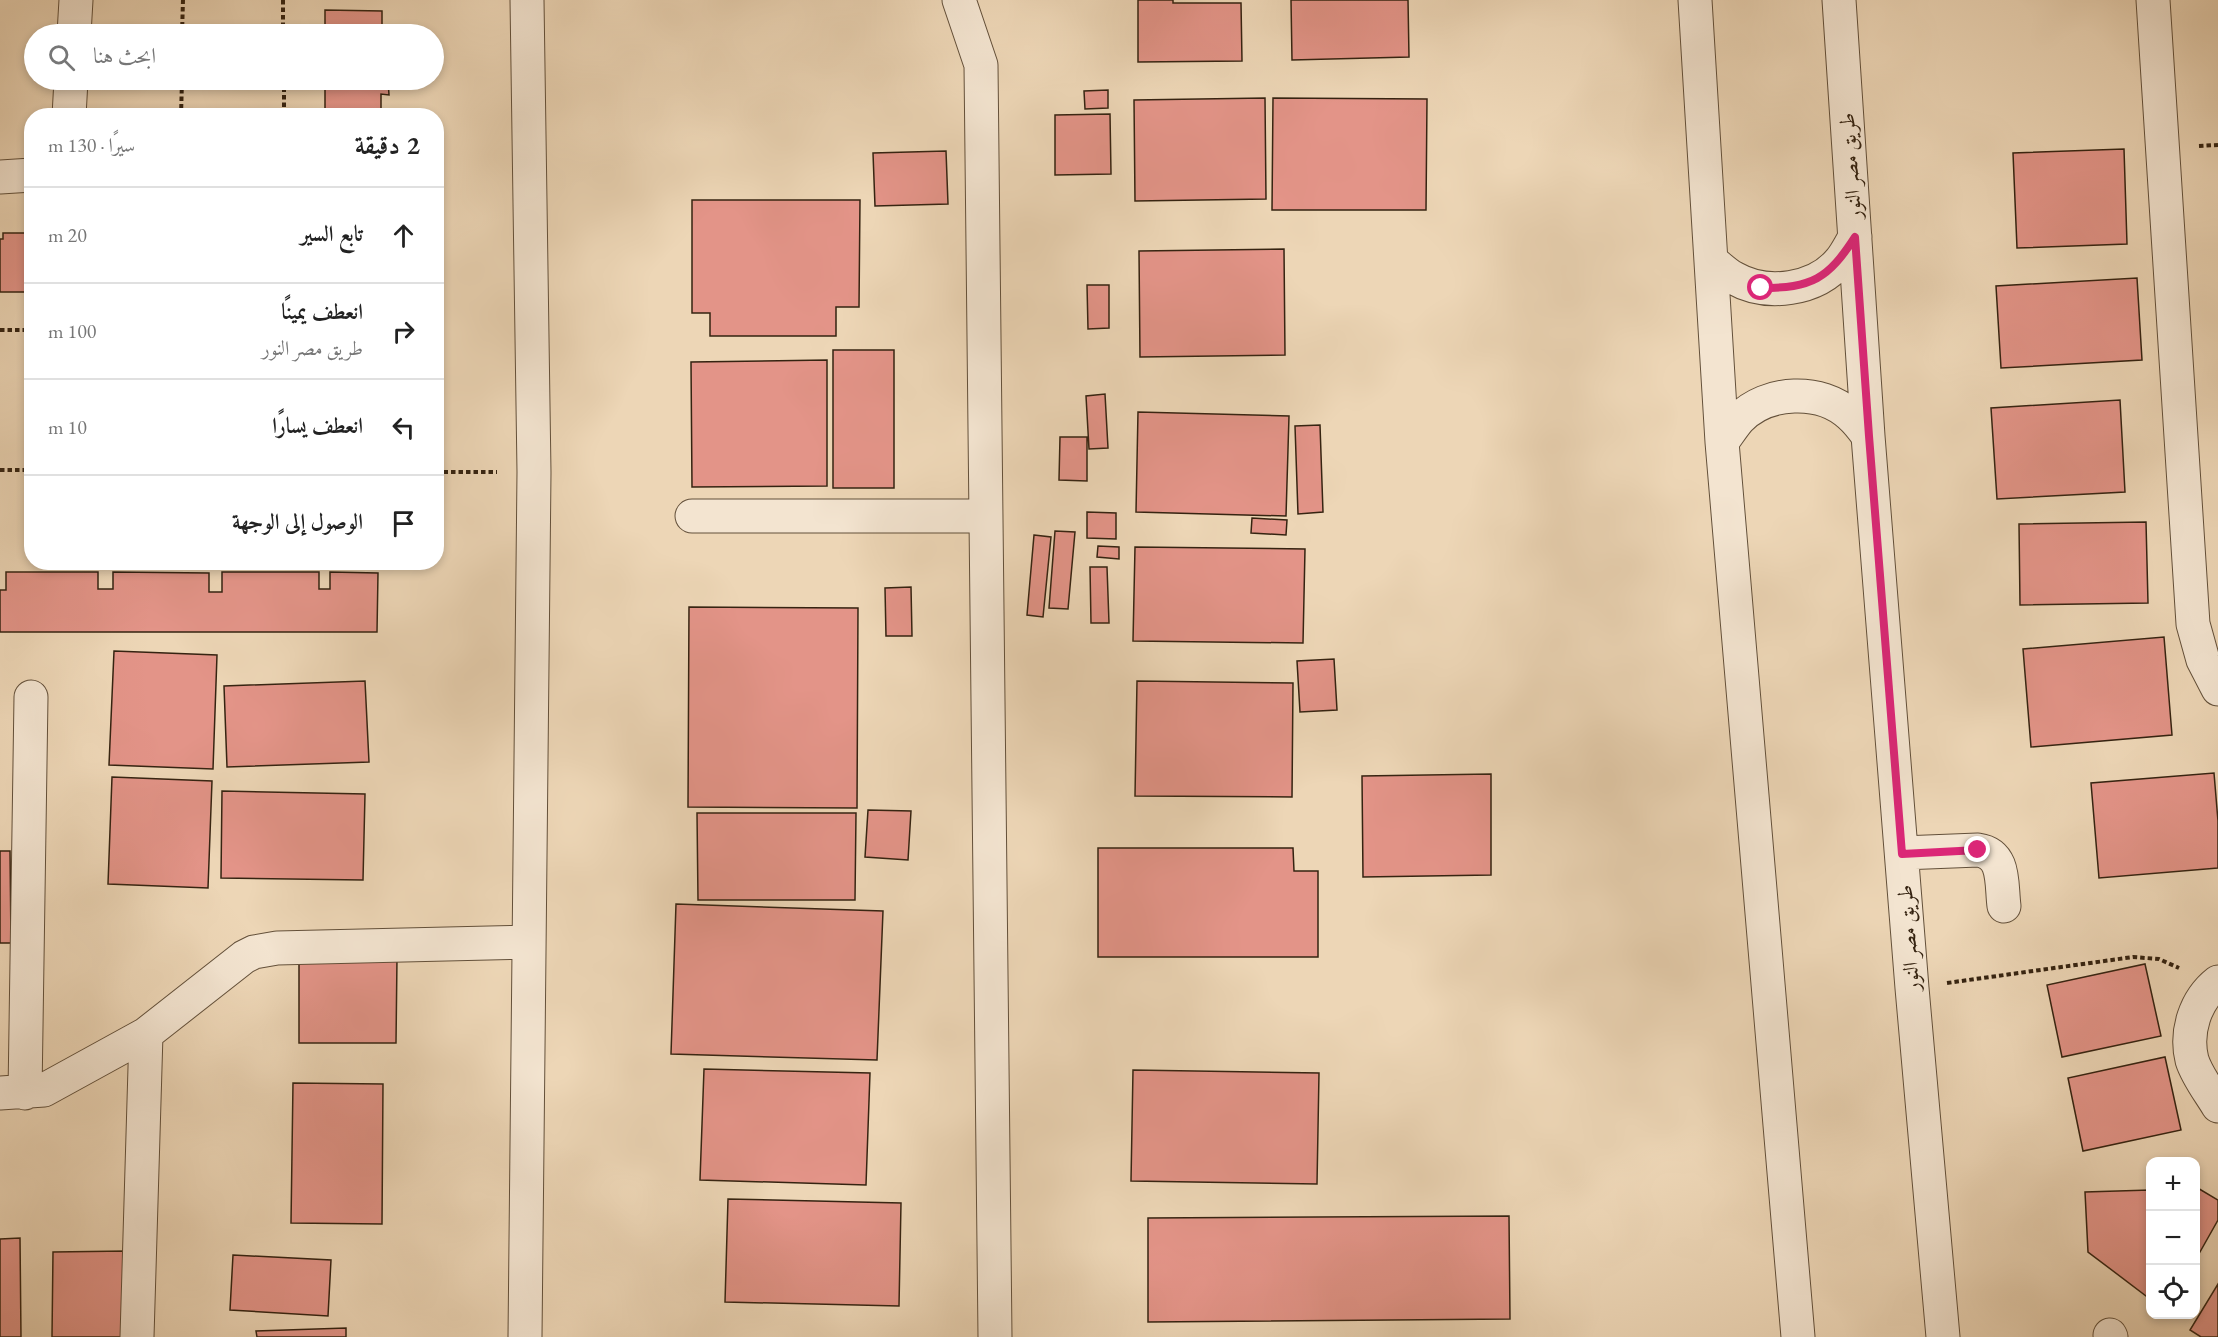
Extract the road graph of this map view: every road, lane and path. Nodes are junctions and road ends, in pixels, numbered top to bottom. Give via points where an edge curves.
1 (76, 0) edge
2 (183, 0) edge
3 (284, 0) edge
4 (527, 0) edge
5 (959, 0) edge
6 (1695, 0) edge
7 (1839, 0) edge
8 (2153, 0) edge
9 (75, 24) edge
10 (182, 24) edge
11 (284, 24) edge
12 (70, 90) edge
13 (182, 90) edge
14 (284, 90) edge
15 (69, 108) edge
16 (181, 108) edge
17 (284, 108) edge
18 (24, 176) edge
19 (0, 177) edge
20 (1855, 237) junction
21 (1712, 261) junction
22 (0, 330) edge
23 (24, 330) edge
24 (1869, 436) junction
25 (1722, 442) junction
26 (0, 470) edge
27 (24, 470) edge
28 (444, 472) edge
29 (534, 472) junction
30 (692, 516) dead end
31 (986, 516) junction
32 (2218, 689) edge
33 (31, 697) dead end
34 (1902, 854) junction
35 (2004, 906) dead end
36 (529, 942) junction
37 (2217, 983) edge
38 (1912, 988) junction
39 (146, 1034) junction
40 (13, 1093) edge
41 (2218, 1106) edge
42 (138, 1337) edge
43 (525, 1337) edge
44 (995, 1337) edge
45 (1798, 1337) edge
46 (1943, 1337) edge

1 - 9 street
2 - 10 path
3 - 11 path
4 - 29 street
5 - 31 street via 981,65
6 - 21 street
7 - 20 street, طريق مصر النور
8 - 32 street via 2193,624 2203,660
12 - 15 street
13 - 16 path
14 - 17 path
18 - 19 street
20 - 21 street via 1839,262 1817,279 1790,288 1761,288 1734,279
20 - 24 street, طريق مصر النور
21 - 25 street
22 - 23 path
24 - 25 street via 1850,414 1823,399 1794,395 1765,401 1740,418
24 - 34 street, طريق مصر النور
25 - 45 street
26 - 27 path
28 - 29 path
29 - 36 street
30 - 31 street
31 - 44 street
33 - 40 street
34 - 35 street via 1988,851 2000,867
34 - 38 street, طريق مصر النور
36 - 39 street via 277,948 254,952
36 - 43 street
37 - 38 path via 2159,959 2133,957
37 - 41 street via 2197,1009 2190,1039 2201,1080
38 - 46 street, طريق مصر النور
39 - 40 street via 44,1090
39 - 42 street

